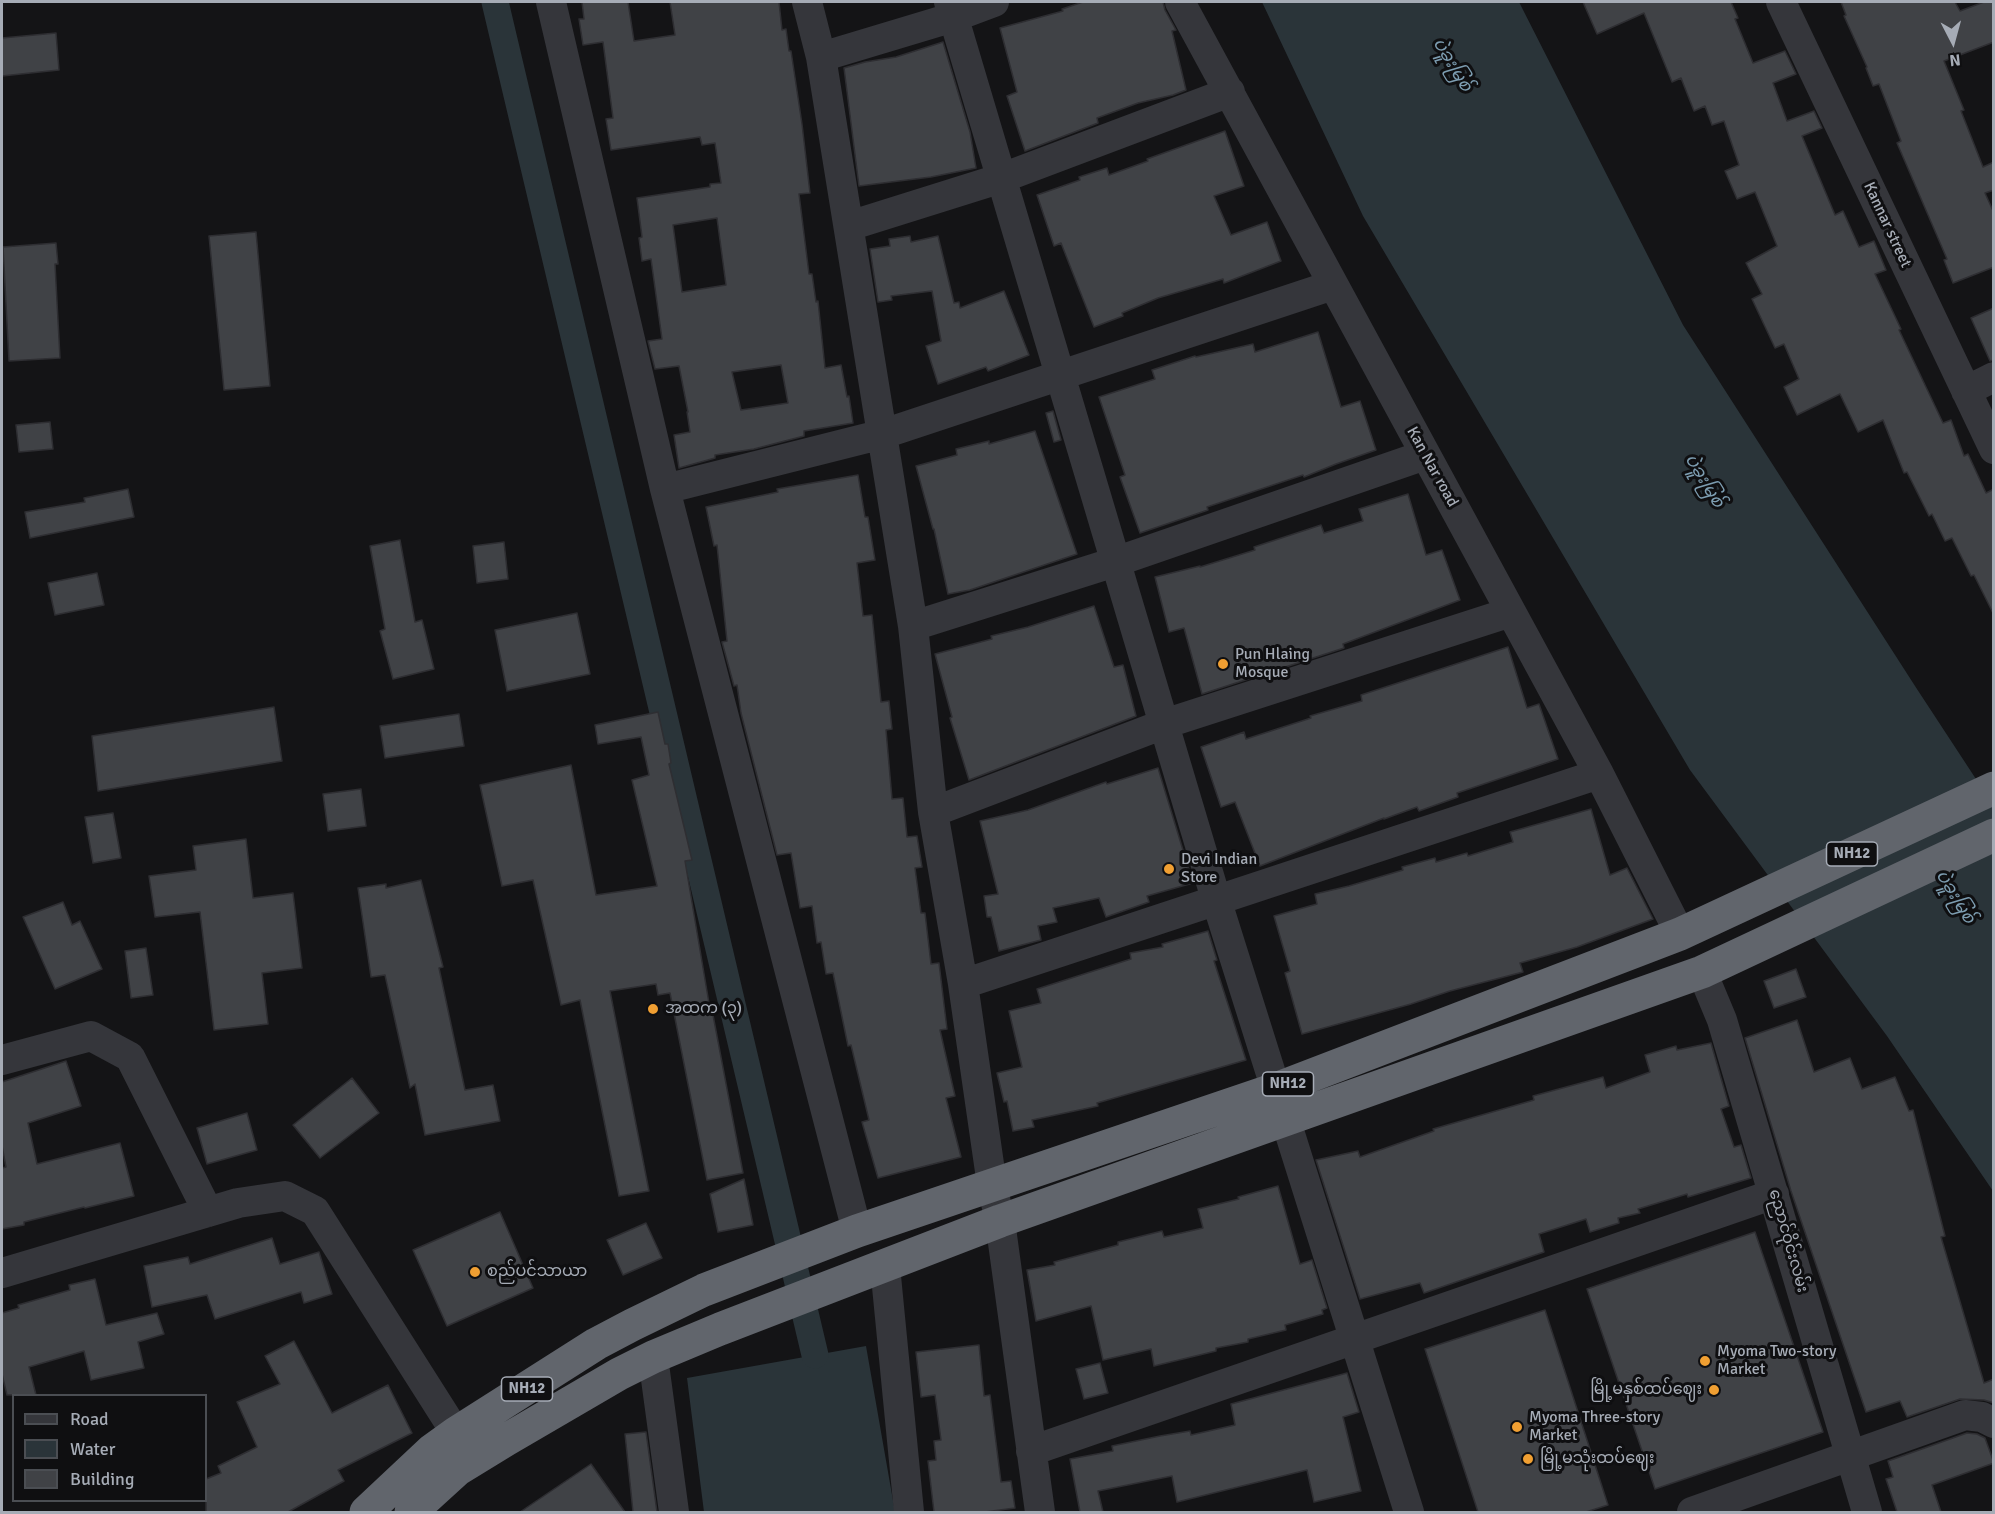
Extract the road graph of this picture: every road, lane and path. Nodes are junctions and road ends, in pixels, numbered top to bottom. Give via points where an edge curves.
1 (551, 2) edge
2 (807, 2) edge
3 (994, 2) edge
4 (1180, 2) edge
5 (1781, 2) edge
6 (951, 9) edge
7 (822, 57) junction
8 (1230, 92) junction
9 (1002, 178) junction
10 (849, 226) junction
11 (1333, 285) junction
12 (1060, 374) junction
13 (1994, 377) edge
14 (1966, 391) junction
15 (883, 434) junction
16 (1994, 449) edge
17 (1425, 455) junction
18 (665, 489) junction
19 (1115, 562) junction
20 (1511, 612) junction
21 (913, 626) junction
22 (1164, 724) junction
23 (1599, 774) junction
24 (1994, 788) edge
25 (933, 812) junction
26 (1994, 835) edge
27 (1216, 899) junction
28 (1680, 934) junction
29 (1713, 967) junction
30 (963, 984) junction
31 (2, 1060) edge
32 (1276, 1089) junction
33 (1285, 1121) junction
34 (992, 1185) junction
35 (1774, 1194) junction
36 (208, 1212) junction
37 (1000, 1221) junction
38 (857, 1231) junction
39 (878, 1269) junction
40 (2, 1273) edge
41 (1355, 1339) junction
42 (653, 1357) junction
43 (1994, 1423) edge
44 (456, 1433) junction
45 (1031, 1451) junction
46 (1851, 1457) junction
47 (366, 1512) edge
48 (411, 1512) edge
49 (674, 1512) edge
50 (909, 1512) edge
51 (1040, 1512) edge
52 (1409, 1512) edge
53 (1692, 1512) edge
54 (1867, 1512) edge

1 - 18 street
2 - 7 street
3 - 6 street
4 - 8 street, Kan Nar road
5 - 14 street, Kannar street
6 - 7 street
6 - 9 street
7 - 10 street
8 - 9 street
8 - 11 street, Kan Nar road
9 - 10 street
9 - 12 street
10 - 15 street
11 - 12 street
11 - 17 street, Kan Nar road
12 - 15 street
12 - 19 street
13 - 14 street
14 - 16 street, Kannar street
15 - 18 street
15 - 21 street
17 - 19 street
17 - 20 street, Kan Nar road
18 - 38 street
19 - 21 street
19 - 22 street
20 - 22 street
20 - 23 street, Kan Nar road
21 - 25 street
22 - 25 street
22 - 27 street
23 - 27 street
23 - 28 street, Kan Nar road
24 - 28 highway, NH12
25 - 30 street
26 - 29 highway, NH12
27 - 30 street
27 - 32 street
28 - 32 highway, NH12
29 - 33 highway, NH12
29 - 35 street, ညောင်ဝိုင်းလမ်း via 1722,1020
30 - 34 street
31 - 36 street via 91,1036 130,1058
32 - 33 street
32 - 34 highway, NH12
33 - 37 highway, NH12
33 - 41 street
34 - 37 street
34 - 38 highway, NH12
35 - 41 street
35 - 46 street, ညောင်ဝိုင်းလမ်း
36 - 40 street
36 - 44 street via 285,1196 315,1210
37 - 39 highway, NH12
37 - 45 street
38 - 44 highway, NH12 via 704,1290 596,1344
39 - 42 highway, NH12
39 - 50 street
41 - 45 street
41 - 52 street
42 - 48 highway, NH12 via 457,1470
42 - 49 street
43 - 46 street via 1965,1415
44 - 47 highway, NH12
45 - 51 street
46 - 53 street
46 - 54 street, ညောင်ဝိုင်းလမ်း

